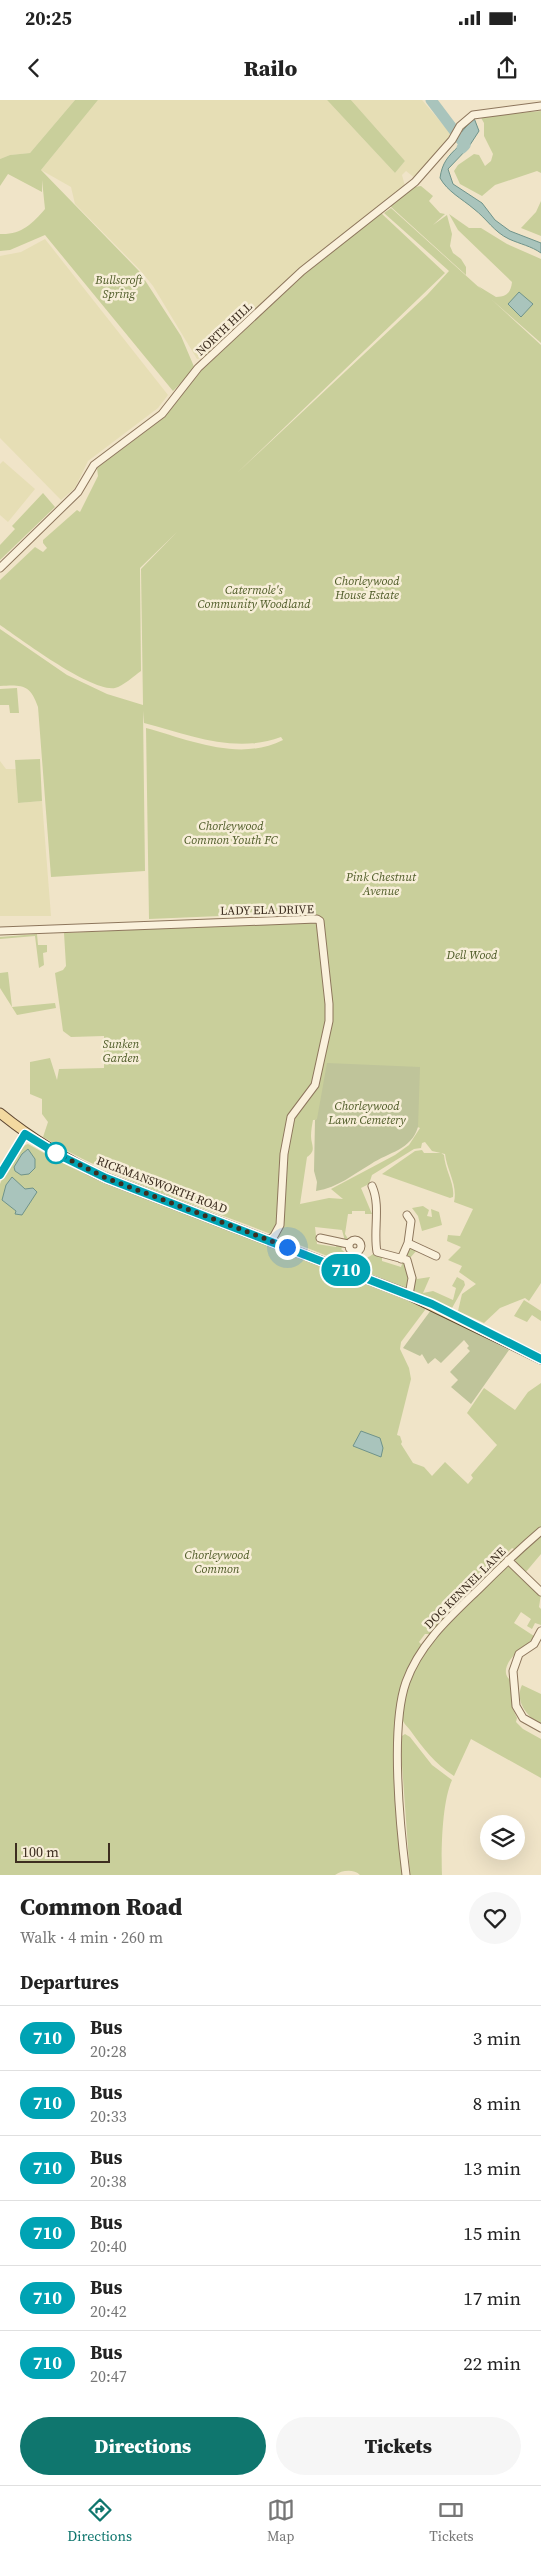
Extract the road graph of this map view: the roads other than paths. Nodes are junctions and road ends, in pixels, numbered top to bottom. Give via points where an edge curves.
1 (541, 106) edge
2 (0, 568) edge
3 (0, 931) edge
4 (0, 1113) edge
5 (25, 1134) junction
6 (0, 1175) edge
7 (372, 1186) dead end
8 (406, 1215) dead end
9 (320, 1238) dead end
10 (269, 1240) junction
11 (408, 1243) junction
12 (377, 1252) junction
13 (436, 1256) dead end
14 (401, 1259) junction
15 (409, 1295) junction
16 (541, 1359) edge
17 (541, 1531) edge
18 (508, 1560) junction
19 (541, 1592) edge
20 (541, 1631) edge
21 (541, 1728) edge
22 (406, 1875) edge

1 - 2 street, NORTH HILL via 473,115 460,126 452,140 415,182 302,271 198,368 162,414 94,465 78,492
3 - 10 street, LADY ELA DRIVE via 320,921 329,1021 315,1085 290,1117 284,1154 280,1225
4 - 5 main road, RICKMANSWORTH ROAD
5 - 6 street
5 - 10 main road, RICKMANSWORTH ROAD via 106,1178
7 - 12 street via 376,1194
8 - 11 street via 411,1221
9 - 12 street via 348,1244 352,1251
10 - 15 main road, RICKMANSWORTH ROAD
11 - 13 street
11 - 14 street
12 - 14 street
14 - 15 street via 407,1260 412,1278
15 - 16 main road, RICKMANSWORTH ROAD
17 - 18 street, DOG KENNEL LANE
18 - 19 street
18 - 22 street, DOG KENNEL LANE via 433,1634 405,1684 398,1731
20 - 21 street via 524,1657 514,1665 516,1706 523,1718

